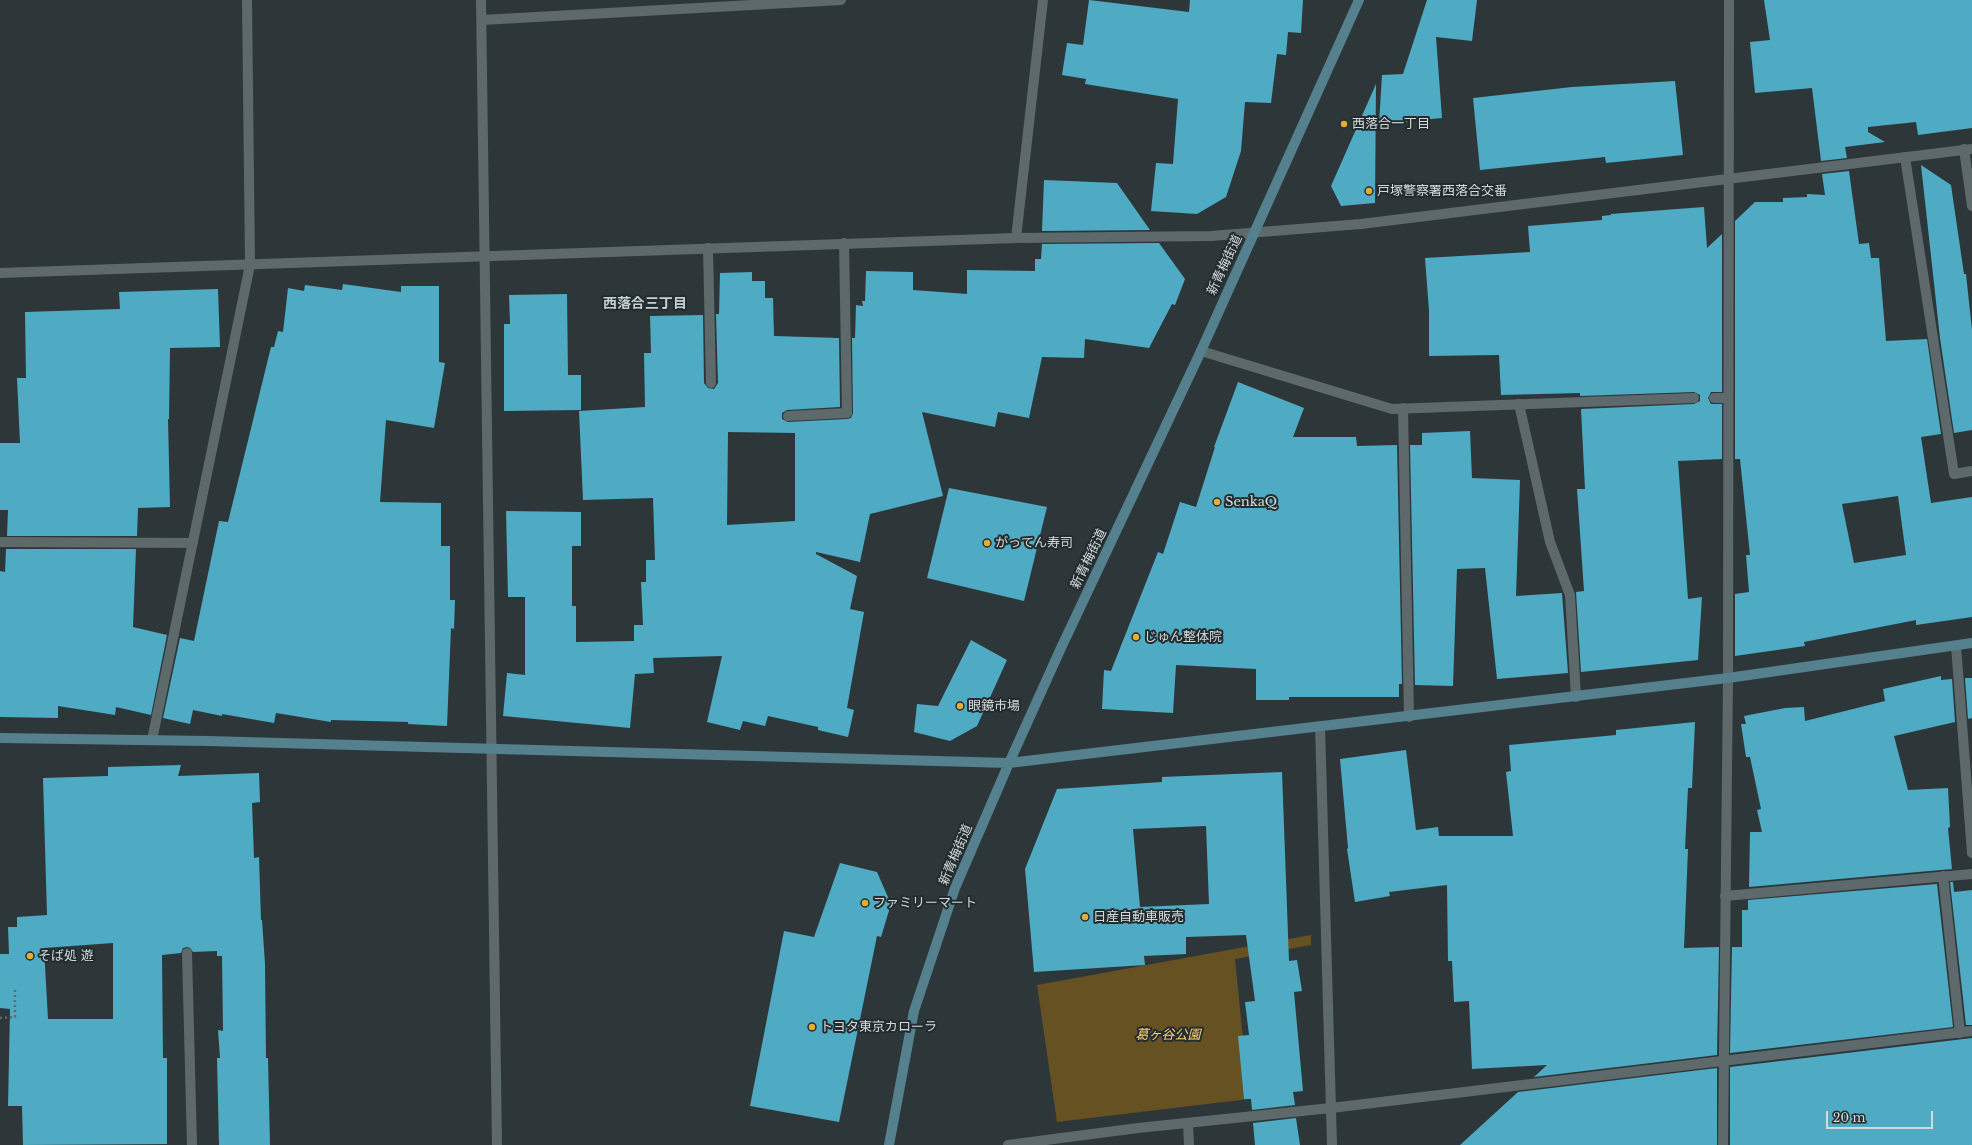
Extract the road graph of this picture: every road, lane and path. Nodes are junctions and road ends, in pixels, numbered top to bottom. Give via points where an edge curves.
1 (247, 0) edge
2 (481, 0) edge
3 (841, 0) edge
4 (1043, 0) edge
5 (1359, 0) edge
6 (1729, 0) edge
7 (482, 20) junction
8 (1968, 149) edge
9 (1905, 157) junction
10 (1728, 179) junction
11 (1972, 206) edge
12 (1255, 233) junction
13 (1016, 238) junction
14 (844, 243) junction
15 (708, 248) junction
16 (486, 255) junction
17 (250, 265) junction
18 (0, 273) edge
19 (1201, 351) junction
20 (711, 383) dead end
21 (1694, 398) dead end
22 (1714, 398) dead end
23 (1728, 398) junction
24 (1520, 404) junction
25 (1403, 408) junction
26 (788, 416) dead end
27 (1972, 471) edge
28 (0, 542) edge
29 (193, 543) junction
30 (1972, 643) edge
31 (1956, 646) junction
32 (1728, 678) junction
33 (1576, 697) junction
34 (1409, 716) junction
35 (1320, 726) junction
36 (0, 738) edge
37 (152, 740) junction
38 (492, 749) junction
39 (1009, 763) junction
40 (1972, 853) edge
41 (1972, 874) edge
42 (1942, 876) junction
43 (1725, 896) junction
44 (187, 954) dead end
45 (14, 990) dead end
46 (0, 1018) edge
47 (1972, 1031) edge
48 (1960, 1033) junction
49 (1723, 1061) junction
50 (1331, 1108) junction
51 (1188, 1122) junction
52 (192, 1145) edge
53 (497, 1145) edge
54 (889, 1145) edge
55 (1008, 1145) edge
56 (1189, 1145) edge
57 (1332, 1145) edge
58 (1723, 1145) edge

1 - 17 street
2 - 7 street
3 - 7 street
4 - 13 street
5 - 12 street, 新青梅街道
6 - 10 street
7 - 16 street
8 - 9 street
8 - 11 street
9 - 10 street
9 - 27 street via 1954,474
10 - 12 street via 1369,223
10 - 23 street
12 - 13 street via 1211,236
12 - 19 street, 新青梅街道
13 - 14 street
14 - 15 street
14 - 26 street via 847,413
15 - 16 street
15 - 20 street
16 - 17 street
16 - 38 street
17 - 18 street
17 - 29 street
19 - 25 street via 1392,409
19 - 39 street, 新青梅街道
21 - 24 street
22 - 23 street
23 - 32 street
24 - 25 street
24 - 33 street via 1550,542 1570,595
25 - 34 street
28 - 29 street
29 - 37 street
30 - 31 street
31 - 32 street
31 - 40 street
32 - 33 street
32 - 43 street
33 - 34 street
34 - 35 street
35 - 39 street
35 - 50 street
36 - 37 street
37 - 38 street
38 - 39 street
38 - 53 street
39 - 54 street, 新青梅街道 via 955,888 914,1011
41 - 42 street
42 - 43 street
42 - 48 street
43 - 49 street
44 - 52 street
45 - 46 path via 16,1017
47 - 48 street
48 - 49 street
49 - 50 street
49 - 58 street
50 - 51 street
50 - 57 street
51 - 55 street
51 - 56 street

